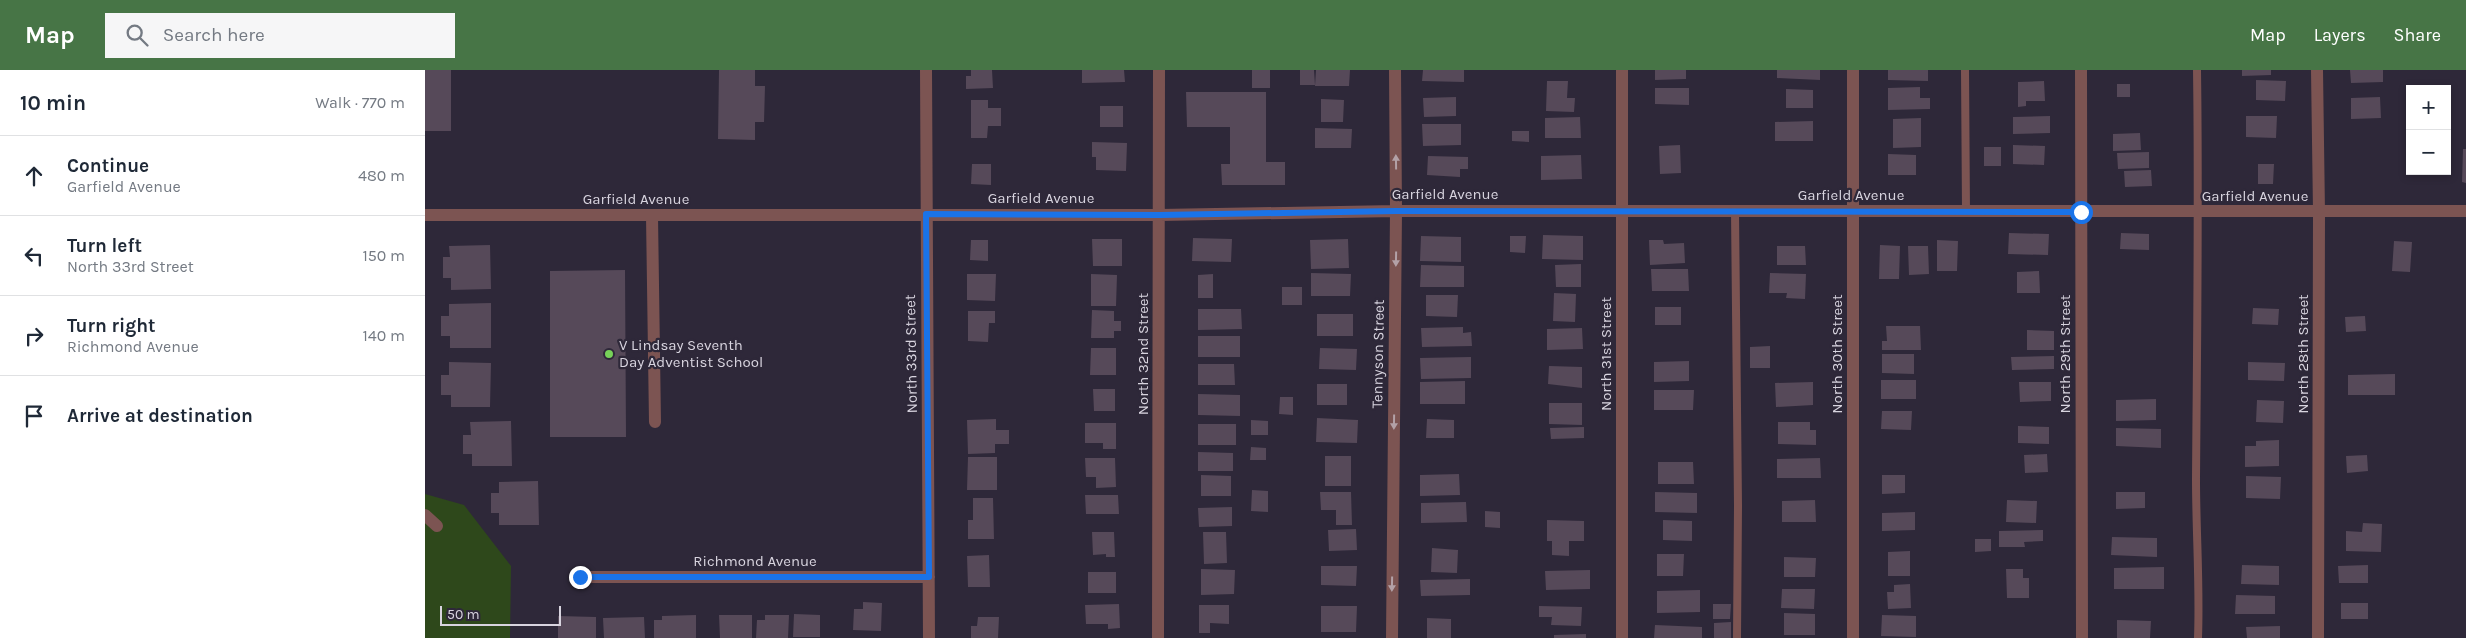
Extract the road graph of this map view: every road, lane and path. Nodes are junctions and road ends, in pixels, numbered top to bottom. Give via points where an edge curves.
1 (926, 70) edge
2 (1159, 70) edge
3 (1395, 70) edge
4 (1623, 70) edge
5 (1853, 70) edge
6 (1965, 70) edge
7 (2081, 70) edge
8 (2197, 70) edge
9 (2317, 70) edge
10 (1623, 210) junction
11 (1396, 211) junction
12 (1735, 211) junction
13 (2466, 211) edge
14 (1853, 212) junction
15 (1966, 212) junction
16 (2081, 212) junction
17 (2199, 212) junction
18 (2319, 212) junction
19 (926, 214) junction
20 (425, 215) edge
21 (1160, 215) junction
22 (652, 216) junction
23 (655, 422) dead end
24 (425, 515) edge
25 (437, 526) dead end
26 (580, 577) dead end
27 (929, 577) junction
28 (929, 638) edge
29 (1158, 638) edge
30 (1392, 638) edge
31 (1622, 638) edge
32 (1737, 638) edge
33 (1853, 638) edge
34 (2082, 638) edge
35 (2198, 638) edge
36 (2318, 638) edge

1 - 19 street, North 33rd Street
2 - 21 street, North 32nd Street
11 -> 3 street, Tennyson Street
4 - 10 street, North 31st Street
5 - 14 street, North 30th Street
6 - 15 lane
7 - 16 street, North 29th Street
8 - 17 lane
9 - 18 street, North 28th Street
10 - 11 street, Garfield Avenue
10 - 12 street, Garfield Avenue
10 - 31 street, North 31st Street
11 - 21 street, Garfield Avenue
11 -> 30 street, Tennyson Street
12 - 14 street, Garfield Avenue
12 - 32 lane
13 - 18 street, Garfield Avenue
14 - 15 street, Garfield Avenue
14 - 33 street, North 30th Street
15 - 16 street, Garfield Avenue
16 - 17 street, Garfield Avenue
16 - 34 street, North 29th Street
17 - 18 street, Garfield Avenue
17 - 35 lane
18 - 36 street, North 28th Street
19 - 21 street, Garfield Avenue
19 - 22 street, Garfield Avenue
19 - 27 street, North 33rd Street
20 - 22 street, Garfield Avenue
21 - 29 street, North 32nd Street
22 - 23 street
24 - 25 street
26 - 27 street, Richmond Avenue
27 - 28 street, North 33rd Street

